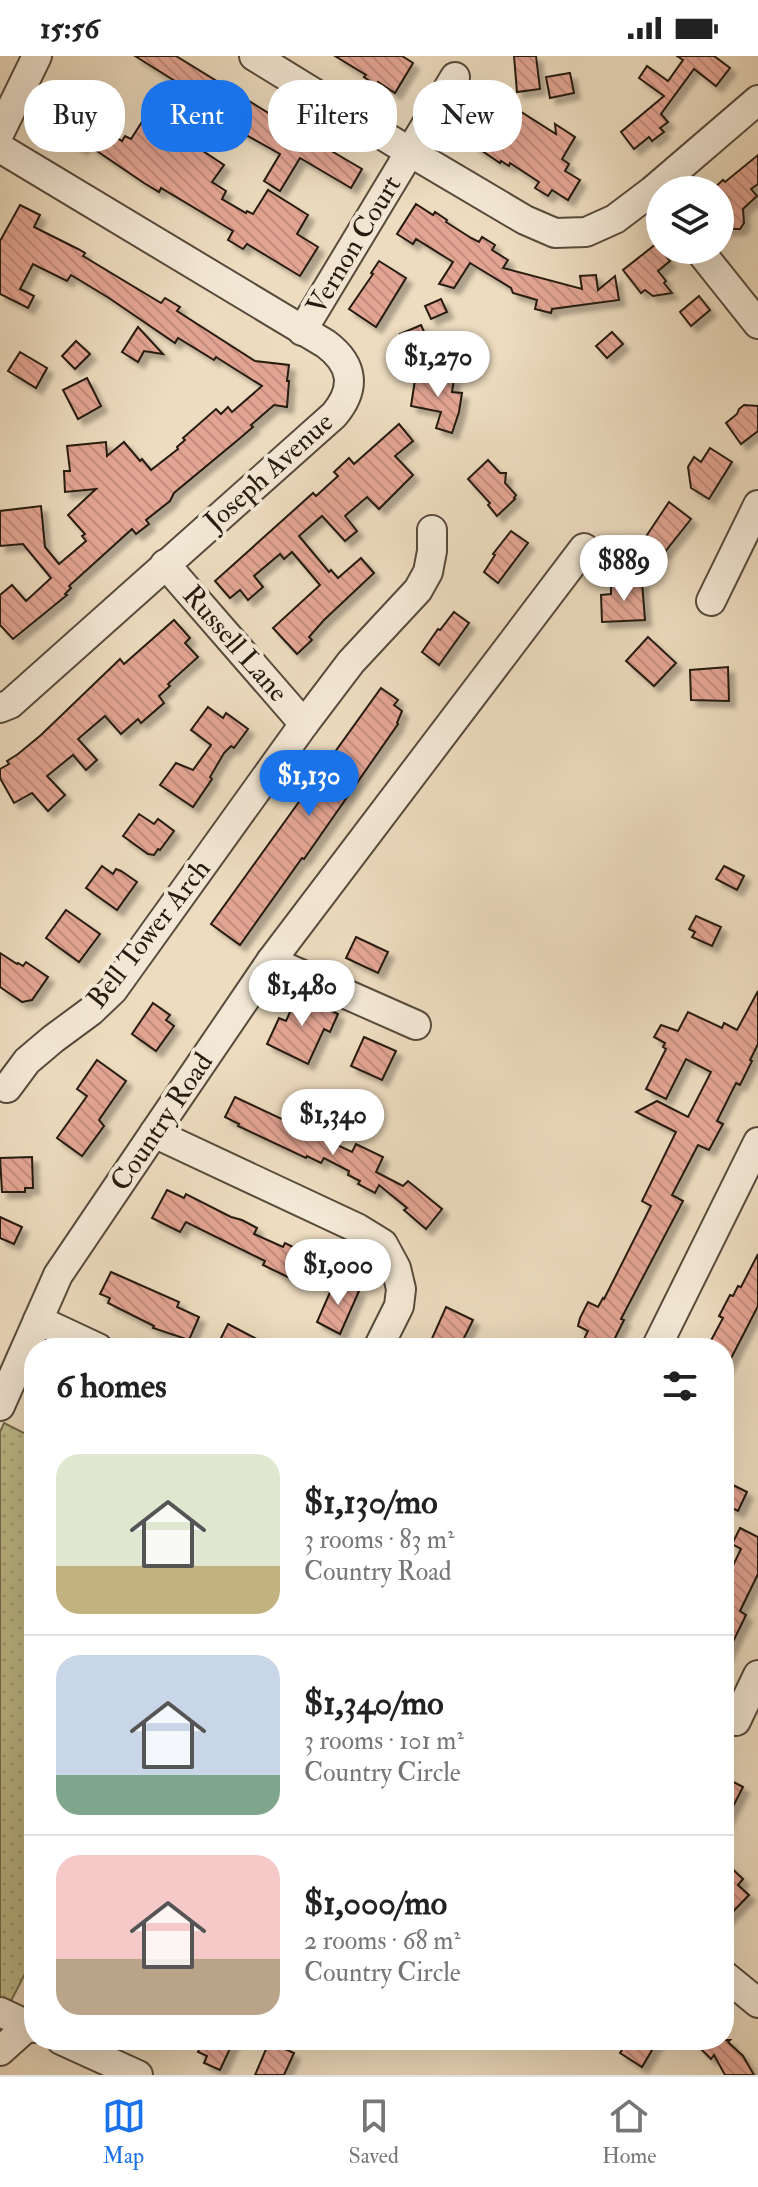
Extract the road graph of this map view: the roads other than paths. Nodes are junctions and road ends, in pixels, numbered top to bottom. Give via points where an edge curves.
1 (37, 56) edge
2 (254, 56) edge
3 (455, 77) dead end
4 (758, 100) edge
5 (0, 132) edge
6 (0, 148) edge
7 (410, 152) junction
8 (677, 176) edge
9 (646, 202) edge
10 (710, 264) edge
11 (758, 324) edge
12 (302, 331) junction
13 (758, 505) edge
14 (432, 530) dead end
15 (584, 548) dead end
16 (165, 564) junction
17 (711, 601) dead end
18 (0, 708) edge
19 (304, 724) junction
20 (271, 961) junction
21 (416, 1025) dead end
22 (7, 1088) dead end
23 (154, 1133) junction
24 (757, 1148) edge
25 (38, 1320) junction
26 (30, 1338) edge
27 (77, 1338) edge
28 (383, 1338) edge
29 (661, 1338) edge
30 (24, 1352) edge
31 (0, 1406) edge
32 (758, 1675) edge
33 (739, 1723) edge
34 (734, 1983) edge
35 (758, 2003) edge
36 (0, 2012) edge
37 (24, 2024) edge
38 (24, 2032) edge
39 (83, 2050) edge
40 (0, 2051) edge
41 (138, 2075) edge

1 - 5 street
2 - 7 street
3 - 7 street, Vernon Court
4 - 8 street
6 - 12 street, Joseph Avenue
7 - 9 street via 555,233 586,232
7 - 12 street, Vernon Court
10 - 11 street
12 - 16 street, Joseph Avenue via 339,354 348,370 345,403
13 - 17 street
14 - 19 street, Bell Tower Arch via 428,572 418,590 351,662
15 - 20 street, Country Road
16 - 18 street, Joseph Avenue
16 - 19 street, Russell Lane
19 - 22 street, Bell Tower Arch via 113,990 27,1061
20 - 21 street
20 - 23 street, Country Road
23 - 25 street, Country Road via 58,1275
23 - 28 street via 383,1244 401,1289
24 - 29 street
25 - 26 street, Country Road
25 - 27 street
30 - 31 street, Country Road
32 - 33 street
34 - 35 street
36 - 37 street
38 - 40 street
39 - 41 street

